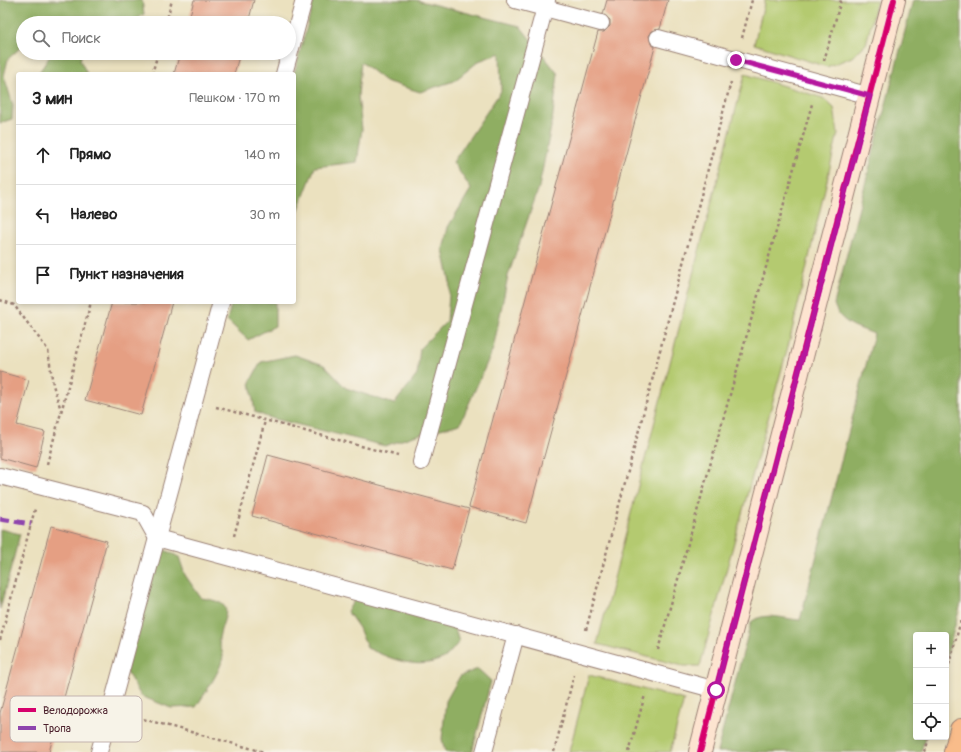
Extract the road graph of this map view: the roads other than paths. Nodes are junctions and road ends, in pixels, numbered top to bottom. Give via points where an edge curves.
1 (304, 0) edge
2 (515, 0) edge
3 (894, 0) edge
4 (546, 4) edge
5 (601, 23) dead end
6 (296, 30) edge
7 (658, 38) dead end
8 (288, 60) edge
9 (285, 72) edge
10 (870, 96) junction
11 (220, 304) edge
12 (420, 462) dead end
13 (0, 476) edge
14 (157, 538) junction
15 (516, 635) junction
16 (716, 690) junction
17 (114, 696) edge
18 (961, 730) edge
19 (102, 742) edge
20 (99, 752) edge
21 (484, 752) edge
22 (700, 752) edge
23 (955, 752) edge

1 - 6 lane
2 - 4 lane
3 - 10 street
4 - 5 lane
4 - 12 lane
7 - 10 lane
8 - 9 lane
10 - 16 street
11 - 14 lane
13 - 14 lane via 143,513
14 - 15 lane
14 - 17 lane
15 - 16 lane
15 - 21 lane
16 - 22 street
18 - 23 main road
19 - 20 lane

